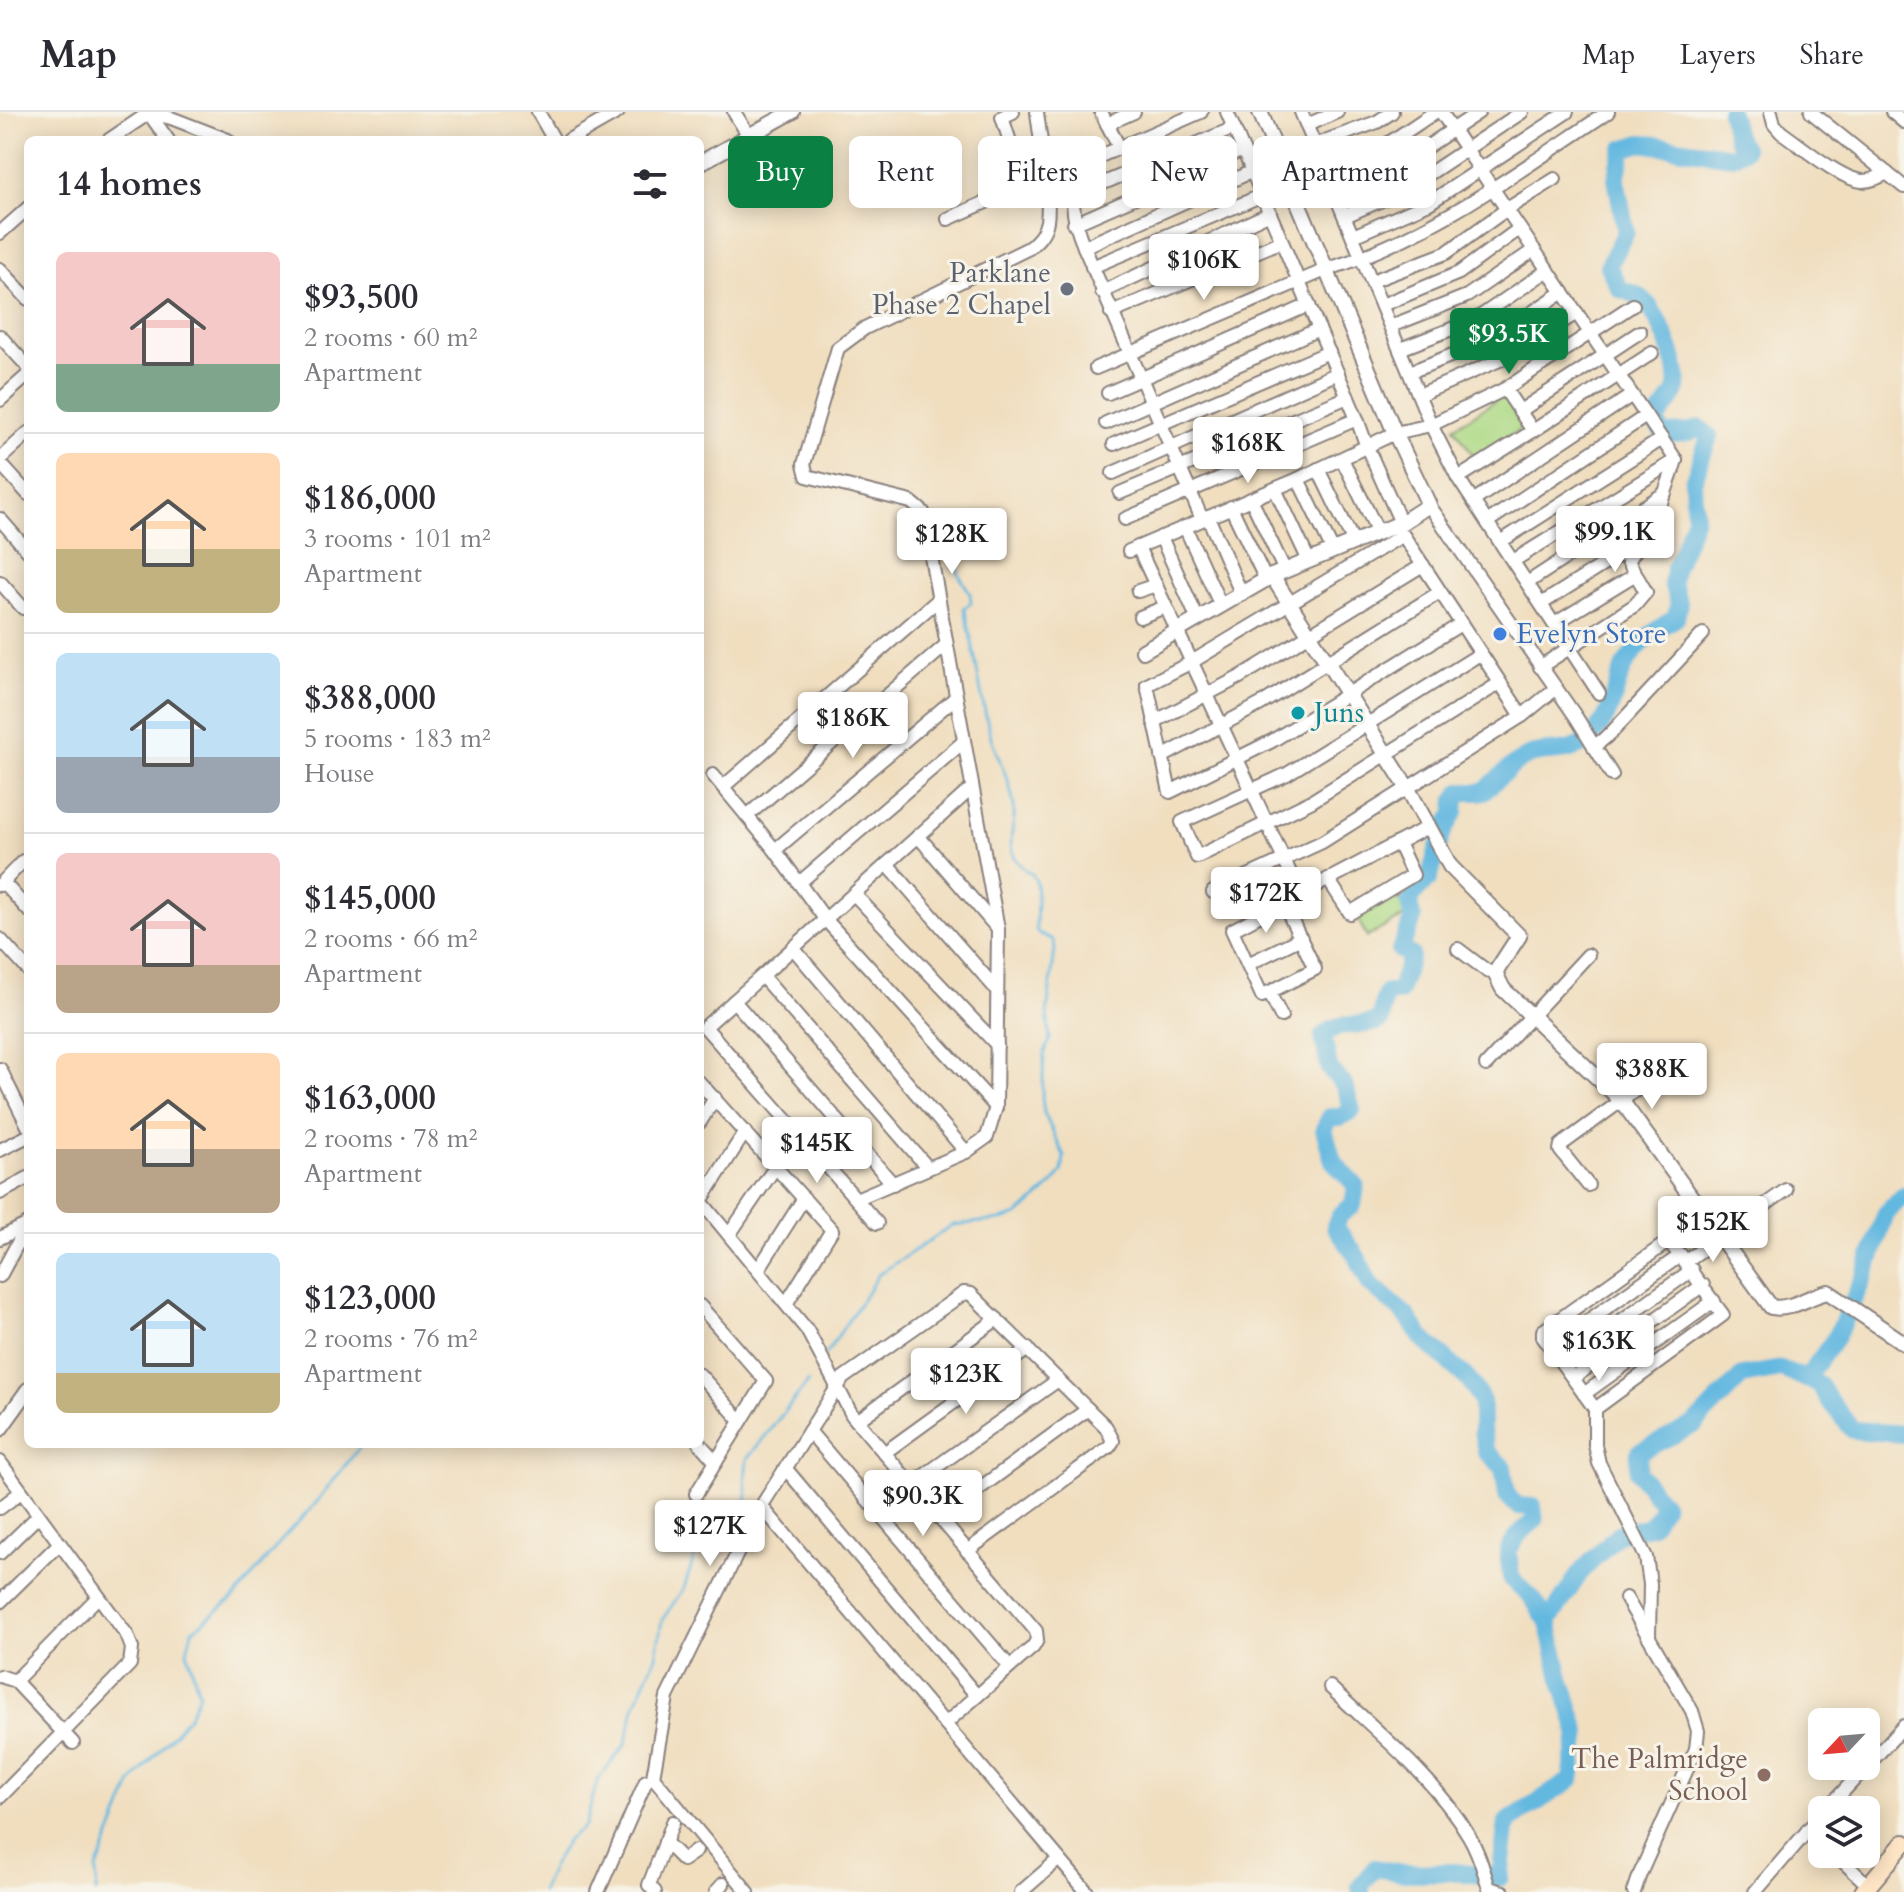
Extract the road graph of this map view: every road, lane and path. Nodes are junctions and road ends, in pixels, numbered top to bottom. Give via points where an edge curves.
1 (148, 112) edge
2 (538, 112) edge
3 (618, 112) edge
4 (734, 112) edge
5 (1013, 112) edge
6 (1037, 112) edge
7 (1134, 112) edge
8 (1201, 112) edge
9 (1227, 112) edge
10 (1260, 112) edge
11 (1337, 112) edge
12 (1392, 112) edge
13 (1435, 112) edge
14 (1441, 112) edge
15 (1479, 112) edge
16 (1522, 112) edge
17 (1567, 112) edge
18 (1608, 112) edge
19 (1771, 112) edge
20 (1811, 112) edge
21 (1892, 112) edge
22 (787, 113) edge
23 (1104, 118) edge
24 (1304, 118) edge
25 (1904, 122) edge
26 (1234, 128) junction
27 (1452, 129) junction
28 (115, 136) edge
29 (165, 136) edge
30 (218, 136) edge
31 (552, 136) edge
32 (576, 136) edge
33 (749, 136) joint
34 (1339, 136) edge
35 (1399, 136) edge
36 (1436, 140) edge
37 (1119, 147) junction
38 (728, 148) edge
39 (1466, 149) junction
40 (1243, 150) junction
41 (1106, 153) edge
42 (704, 161) edge
43 (1480, 168) junction
44 (1253, 171) joint
45 (1887, 173) junction
46 (1555, 179) dead end
47 (1106, 182) edge
48 (1904, 187) edge
49 (1493, 189) junction
50 (1253, 199) edge
51 (1072, 208) edge
52 (1268, 208) edge
53 (1342, 208) edge
54 (1507, 209) junction
55 (24, 212) edge
56 (1270, 213) junction
57 (1345, 216) junction
58 (948, 219) dead end
59 (1074, 224) junction
60 (1519, 229) junction
61 (0, 233) edge
62 (1353, 236) junction
63 (1282, 241) junction
64 (1084, 247) junction
65 (1534, 250) junction
66 (1362, 258) junction
67 (1092, 267) junction
68 (0, 269) edge
69 (1328, 269) junction
70 (1548, 270) junction
71 (1372, 281) junction
72 (1299, 282) junction
73 (1102, 292) junction
74 (1563, 292) junction
75 (24, 295) edge
76 (1309, 305) junction
77 (1382, 305) junction
78 (1633, 305) dead end
79 (1111, 313) junction
80 (1577, 313) junction
81 (1391, 326) junction
82 (1319, 329) junction
83 (1640, 332) dead end
84 (1589, 334) junction
85 (1, 340) edge
86 (1400, 349) junction
87 (1329, 352) junction
88 (1652, 353) dead end
89 (1128, 354) junction
90 (1606, 356) junction
91 (24, 363) edge
92 (1096, 368) dead end
93 (1410, 372) junction
94 (1338, 373) junction
95 (1619, 376) junction
96 (24, 379) edge
97 (1142, 380) junction
98 (1505, 389) junction
99 (1108, 393) dead end
100 (1419, 395) junction
101 (1632, 395) junction
102 (1348, 397) junction
103 (0, 400) edge
104 (1150, 402) junction
105 (1520, 411) junction
106 (1646, 416) junction
107 (1357, 419) junction
108 (1106, 423) dead end
109 (1161, 425) junction
110 (1431, 425) junction
111 (1533, 431) junction
112 (1395, 433) junction
113 (24, 437) edge
114 (1662, 439) junction
115 (1114, 444) dead end
116 (1169, 446) junction
117 (1367, 447) junction
118 (1342, 459) junction
119 (1676, 460) junction
120 (0, 461) edge
121 (1178, 469) junction
122 (1318, 469) junction
123 (1113, 473) dead end
124 (1458, 478) junction
125 (1298, 479) junction
126 (24, 489) edge
127 (1275, 489) junction
128 (1189, 491) junction
129 (1120, 493) dead end
130 (1251, 499) junction
131 (1473, 501) junction
132 (1429, 505) junction
133 (1231, 507) junction
134 (1651, 510) junction
135 (1205, 518) junction
136 (0, 519) edge
137 (1125, 519) dead end
138 (1487, 522) junction
139 (1401, 523) junction
140 (1185, 527) junction
141 (1378, 532) junction
142 (1161, 537) junction
143 (1644, 539) junction
144 (1500, 542) junction
145 (1354, 543) junction
146 (24, 546) edge
147 (1333, 551) junction
148 (1309, 561) junction
149 (1513, 561) junction
150 (1423, 565) junction
151 (1636, 574) junction
152 (1275, 576) junction
153 (0, 582) edge
154 (1527, 583) junction
155 (1156, 585) junction
156 (1138, 591) dead end
157 (1440, 592) junction
158 (1242, 595) junction
159 (938, 600) junction
160 (1289, 603) junction
161 (1541, 604) junction
162 (1221, 606) junction
163 (1165, 607) junction
164 (23, 608) dead end
165 (1140, 617) dead end
166 (1198, 620) junction
167 (1461, 624) junction
168 (1554, 624) junction
169 (1176, 633) junction
170 (1309, 634) junction
171 (1703, 634) dead end
172 (946, 645) junction
173 (1569, 647) junction
174 (1143, 651) dead end
175 (1480, 654) junction
176 (1190, 663) junction
177 (1328, 663) junction
178 (1540, 667) junction
179 (1500, 683) junction
180 (1555, 689) junction
181 (1347, 693) junction
182 (1599, 693) dead end
183 (1205, 694) junction
184 (955, 698) junction
185 (1522, 716) junction
186 (1154, 722) junction
187 (1366, 724) junction
188 (1221, 726) junction
189 (962, 743) junction
190 (1594, 747) junction
191 (1387, 756) junction
192 (1162, 757) junction
193 (1236, 759) junction
194 (713, 775) dead end
195 (1612, 775) dead end
196 (723, 787) junction
197 (1407, 787) junction
198 (972, 788) junction
199 (1252, 791) junction
200 (747, 816) junction
201 (1267, 823) junction
202 (1431, 832) junction
203 (918, 836) junction
204 (1398, 843) junction
205 (775, 850) junction
206 (1284, 859) junction
207 (23, 861) dead end
208 (887, 864) junction
209 (1328, 879) junction
210 (1, 883) edge
211 (799, 883) junction
212 (1213, 892) dead end
213 (854, 894) junction
214 (1300, 894) junction
215 (1283, 902) junction
216 (24, 906) edge
217 (825, 919) junction
218 (998, 929) junction
219 (1301, 938) junction
220 (0, 939) edge
221 (793, 948) junction
222 (1458, 949) dead end
223 (1588, 955) dead end
224 (1248, 964) junction
225 (24, 966) edge
226 (1495, 973) junction
227 (762, 976) junction
228 (997, 990) junction
229 (1269, 992) junction
230 (734, 1001) junction
231 (1281, 1016) dead end
232 (1531, 1017) junction
233 (997, 1045) junction
234 (1677, 1060) dead end
235 (1486, 1065) dead end
236 (0, 1069) edge
237 (704, 1087) edge
238 (15, 1098) junction
239 (715, 1098) junction
240 (1621, 1100) junction
241 (0, 1105) edge
242 (996, 1107) junction
243 (704, 1116) edge
244 (24, 1117) edge
245 (745, 1132) junction
246 (24, 1138) edge
247 (0, 1150) edge
248 (966, 1152) junction
249 (776, 1166) junction
250 (928, 1168) junction
251 (24, 1180) edge
252 (893, 1184) junction
253 (1588, 1185) dead end
254 (1786, 1190) dead end
255 (0, 1193) edge
256 (704, 1194) edge
257 (804, 1198) junction
258 (856, 1199) junction
259 (704, 1205) edge
260 (877, 1223) dead end
261 (24, 1226) edge
262 (24, 1231) edge
263 (729, 1235) junction
264 (1719, 1237) junction
265 (0, 1238) edge
266 (1686, 1262) junction
267 (758, 1270) junction
268 (0, 1276) edge
269 (1703, 1285) junction
270 (1714, 1301) junction
271 (786, 1304) junction
272 (704, 1311) edge
273 (997, 1319) junction
274 (1904, 1343) edge
275 (1551, 1347) junction
276 (1028, 1349) junction
277 (1562, 1363) junction
278 (1573, 1378) junction
279 (704, 1379) edge
280 (1058, 1380) junction
281 (838, 1387) junction
282 (1584, 1394) junction
283 (24, 1396) edge
284 (1088, 1409) junction
285 (1595, 1409) junction
286 (741, 1421) junction
287 (857, 1421) junction
288 (0, 1429) edge
289 (809, 1431) junction
290 (704, 1448) edge
291 (884, 1453) junction
292 (0, 1462) edge
293 (716, 1462) junction
294 (786, 1469) junction
295 (911, 1485) junction
296 (21, 1492) junction
297 (696, 1494) dead end
298 (762, 1507) junction
299 (0, 1508) edge
300 (38, 1516) junction
301 (939, 1518) junction
302 (59, 1544) junction
303 (967, 1551) junction
304 (0, 1553) edge
305 (98, 1597) junction
306 (1626, 1598) dead end
307 (0, 1602) edge
308 (1649, 1637) junction
309 (1010, 1667) junction
310 (0, 1676) edge
311 (15, 1681) junction
312 (1330, 1687) dead end
313 (977, 1696) junction
314 (945, 1724) junction
315 (1904, 1726) edge
316 (63, 1733) junction
317 (73, 1743) dead end
318 (646, 1781) dead end
319 (1, 1793) edge
320 (1839, 1796) edge
321 (673, 1822) dead end
322 (1808, 1829) edge
323 (665, 1842) junction
324 (1904, 1843) edge
325 (696, 1851) dead end
326 (1059, 1859) junction
327 (1847, 1868) edge
328 (1865, 1889) edge
329 (598, 1892) edge
330 (655, 1892) edge
331 (748, 1892) edge
332 (1021, 1892) edge
333 (1087, 1892) edge
334 (1503, 1892) edge
335 (1634, 1892) edge
336 (1755, 1892) edge

1 - 28 street
1 - 29 street
1 - 30 street
2 - 31 street
3 - 32 street
4 - 33 street
5 - 58 street via 1002,117 1024,185
6 - 159 street via 1047,206 1041,237 1029,248 865,328 838,348 804,464 807,476 911,502 923,512
7 - 23 street
8 - 37 street
9 - 26 street
10 - 69 street
11 - 24 street
12 - 34 street
13 - 35 street
14 - 27 street
15 - 27 street
16 - 39 street
17 - 43 street
18 - 49 street
19 - 45 street via 1781,132 1848,177 1862,181
20 - 45 street
21 - 25 street
22 - 33 street
23 - 37 street
26 - 40 street
26 - 47 street
27 - 36 street
27 - 39 street
37 - 41 street
38 - 42 street
39 - 43 street
39 - 57 street via 1405,190
40 - 44 street
40 - 59 street
43 - 49 street
43 - 62 street via 1421,207
44 - 64 street
45 - 48 street
46 - 54 street
49 - 54 street
49 - 66 street via 1432,226
50 - 67 street
51 - 59 street
52 - 56 street
53 - 57 street
54 - 60 street
54 - 71 street via 1446,253
55 - 61 street
56 - 63 street
56 - 73 street
57 - 62 street
59 - 64 street
60 - 65 street
60 - 77 street via 1459,273
62 - 66 street
63 - 72 street
63 - 79 street
64 - 67 street
65 - 70 street
65 - 81 street via 1467,296
66 - 69 street
66 - 71 street
67 - 73 street
68 - 75 street
69 - 72 street
69 - 112 street
70 - 74 street
70 - 86 street via 1475,320
71 - 77 street
72 - 76 street
72 - 89 street
73 - 79 street
74 - 80 street
74 - 93 street via 1490,340
76 - 82 street
76 - 97 street
77 - 81 street
78 - 84 street
79 - 89 street
80 - 84 street
80 - 100 street via 1502,359
81 - 86 street
82 - 87 street
82 - 104 street
83 - 90 street
84 - 90 street
84 - 98 street
85 - 91 street
86 - 93 street
87 - 94 street
87 - 109 street
88 - 95 street
89 - 92 street
89 - 97 street
90 - 95 street
90 - 105 street
93 - 100 street
94 - 102 street
94 - 116 street
95 - 101 street
95 - 111 street
96 - 103 street
97 - 99 street
97 - 104 street
98 - 105 street
98 - 110 street
100 - 110 street
101 - 106 street
101 - 131 street
102 - 107 street
102 - 121 street
104 - 108 street
104 - 109 street
105 - 111 street
106 - 114 street
106 - 138 street
107 - 117 street
107 - 128 street
109 - 115 street
109 - 116 street
110 - 112 street
110 - 124 street
111 - 124 street
112 - 117 street
112 - 132 street
113 - 120 street
114 - 119 street
114 - 144 street
116 - 121 street
116 - 123 street
117 - 118 street
117 - 139 street
118 - 122 street
118 - 141 street
119 - 134 street via 1667,492
119 - 149 street
120 - 126 street
121 - 128 street
121 - 129 street
122 - 125 street
122 - 145 street
124 - 131 street
125 - 127 street
125 - 147 street
127 - 130 street
127 - 148 street
128 - 135 street
128 - 137 street
130 - 133 street
130 - 152 street
131 - 138 street
132 - 139 street
132 - 178 street
133 - 135 street
133 - 152 street
134 - 143 street
134 - 154 street
135 - 140 street
135 - 158 street
136 - 146 street
138 - 144 street
139 - 141 street
140 - 142 street
140 - 162 street
141 - 145 street
142 - 155 street via 1134,549
142 - 166 street
143 - 151 street via 1628,561
143 - 161 street
144 - 149 street
145 - 147 street
147 - 148 street
148 - 152 street
149 - 154 street
150 - 157 street
150 - 160 street via 1403,535
150 - 170 street
151 - 168 street
151 - 173 street via 1646,592 1635,605
152 - 158 street
152 - 160 street
153 - 164 street
154 - 161 street
155 - 156 street
155 - 163 street
157 - 167 street
157 - 177 street
158 - 162 street
159 - 172 street
159 - 196 street
160 - 170 street
160 - 176 street
161 - 168 street
162 - 166 street
163 - 165 street
163 - 169 street
166 - 169 street
167 - 175 street
167 - 181 street
168 - 173 street
169 - 174 street
169 - 176 street
170 - 177 street
170 - 183 street
171 - 190 street
172 - 184 street
172 - 200 street
173 - 178 street
173 - 182 street
175 - 179 street
175 - 187 street
176 - 183 street
176 - 186 street via 1147,685
177 - 181 street
177 - 188 street
178 - 180 street
179 - 185 street
179 - 191 street
180 - 185 street
180 - 190 street
181 - 187 street
181 - 193 street
183 - 186 street
183 - 188 street
184 - 189 street
184 - 205 street
185 - 197 street
186 - 192 street
187 - 191 street
187 - 199 street
188 - 192 street
188 - 193 street
189 - 198 street
189 - 211 street
190 - 195 street
191 - 197 street
191 - 201 street
192 - 193 street via 1170,792
193 - 199 street
194 - 196 street
196 - 200 street
197 - 202 street
197 - 206 street via 1322,842
198 - 203 street
198 - 218 street
199 - 201 street
199 - 201 street via 1182,822 1197,857
200 - 205 street
201 - 206 street
202 - 204 street
202 - 226 street via 1450,866 1519,936
203 - 208 street
203 - 218 street
204 - 209 street
204 - 209 street via 1413,875 1350,913
205 - 211 street
206 - 212 street
206 - 214 street
207 - 210 street
208 - 213 street
208 - 228 street
209 - 214 street
210 - 216 street
211 - 217 street
213 - 217 street
213 - 233 street
214 - 215 street
215 - 219 street
215 - 224 street via 1232,930
217 - 221 street
217 - 242 street
218 - 228 street
219 - 224 street
219 - 229 street via 1315,969
220 - 225 street
221 - 227 street
221 - 248 street
222 - 226 street
223 - 232 street
224 - 229 street via 1262,996
226 - 232 street
227 - 230 street
227 - 250 street
228 - 233 street
229 - 231 street
230 - 252 street
230 - 258 street via 705,1027
232 - 235 street
232 - 240 street
233 - 242 street
234 - 240 street
236 - 238 street
237 - 239 street
238 - 241 street
238 - 244 street
239 - 243 street
239 - 245 street
240 - 253 street via 1561,1145
240 - 264 street
242 - 248 street via 987,1137
245 - 249 street
245 - 256 street
246 - 247 street
248 - 250 street
249 - 257 street
249 - 263 street
250 - 252 street
251 - 255 street
252 - 258 street
254 - 264 street
257 - 267 street
257 - 271 street via 832,1230
258 - 260 street
259 - 263 street
261 - 265 street
262 - 268 street
263 - 267 street
264 - 266 street
264 - 274 street via 1771,1307 1784,1310 1828,1292
266 - 269 street
266 - 275 street
266 - 275 street via 1666,1242 1544,1329 1542,1335
266 - 277 street
267 - 271 street
269 - 270 street
269 - 278 street
270 - 282 street
270 - 285 street via 1722,1317
271 - 281 street
272 - 286 street via 766,1381
273 - 276 street
273 - 281 street via 964,1293 843,1378
273 - 287 street
275 - 277 street
276 - 280 street
276 - 291 street
277 - 278 street
278 - 282 street
279 - 286 street
280 - 284 street
280 - 295 street
281 - 287 street
281 - 289 street
282 - 285 street
283 - 288 street
284 - 301 street
284 - 303 street via 1112,1434 1109,1447
285 - 308 street via 1599,1463 1646,1557
286 - 293 street
287 - 291 street
289 - 294 street
289 - 309 street
290 - 293 street
291 - 295 street
292 - 296 street
293 - 297 street
294 - 298 street
294 - 313 street
295 - 301 street
296 - 299 street
296 - 300 street
298 - 314 street
298 - 331 street via 667,1697 653,1777
300 - 302 street
300 - 304 street
301 - 303 street
302 - 305 street
302 - 307 street
303 - 309 street via 1036,1631 1033,1647
305 - 311 street
305 - 316 street via 127,1635 130,1664
306 - 308 street
308 - 335 street via 1692,1711 1698,1741
309 - 313 street
310 - 311 street
311 - 316 street
312 - 334 street via 1420,1772 1469,1836 1489,1888
313 - 314 street
314 - 326 street
315 - 320 street
316 - 317 street
316 - 319 street
318 - 329 street
321 - 323 street
322 - 336 street
323 - 325 street via 683,1860
323 - 330 street via 649,1885
324 - 328 main road
326 - 332 street
326 - 333 street
327 - 328 street

